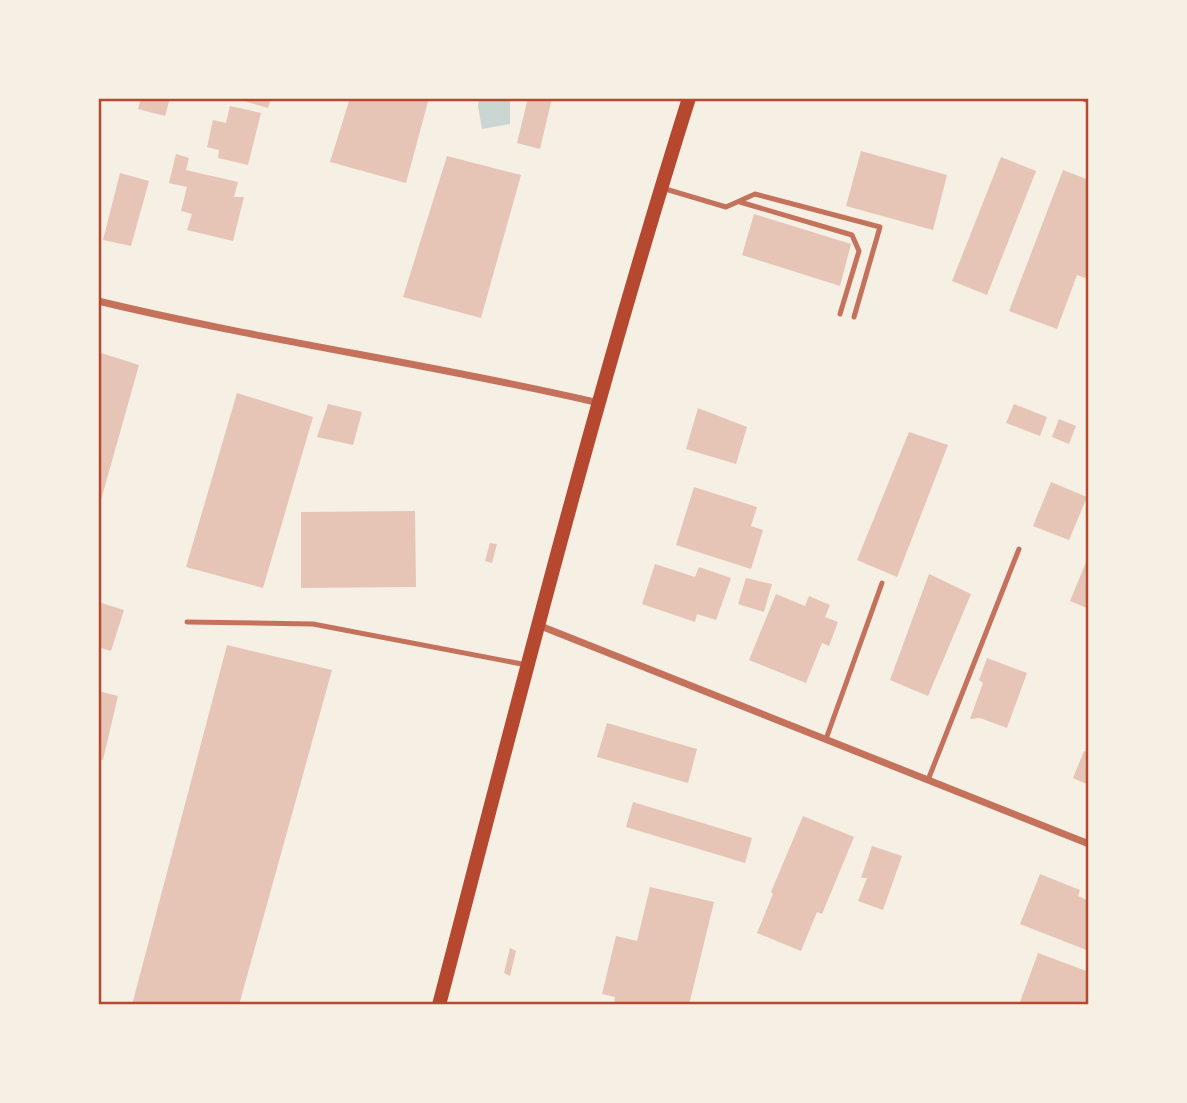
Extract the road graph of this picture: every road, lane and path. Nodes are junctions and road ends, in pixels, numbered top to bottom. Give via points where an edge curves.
1 (689, 98) edge
2 (661, 188) junction
3 (739, 201) junction
4 (98, 301) edge
5 (840, 314) dead end
6 (854, 317) dead end
7 (599, 403) junction
8 (1019, 549) dead end
9 (882, 583) dead end
10 (187, 622) dead end
11 (537, 625) junction
12 (527, 665) junction
13 (826, 739) junction
14 (928, 780) junction
15 (1089, 844) edge
16 (439, 1005) edge

1 - 2 main road
2 - 3 lane via 726,207
2 - 7 main road
3 - 5 lane via 852,235 859,251
3 - 6 lane via 755,194 880,227
4 - 7 street
7 - 11 main road
8 - 14 lane
9 - 13 lane
10 - 12 lane via 313,624
11 - 12 main road
11 - 13 street
12 - 16 main road
13 - 14 street
14 - 15 street

